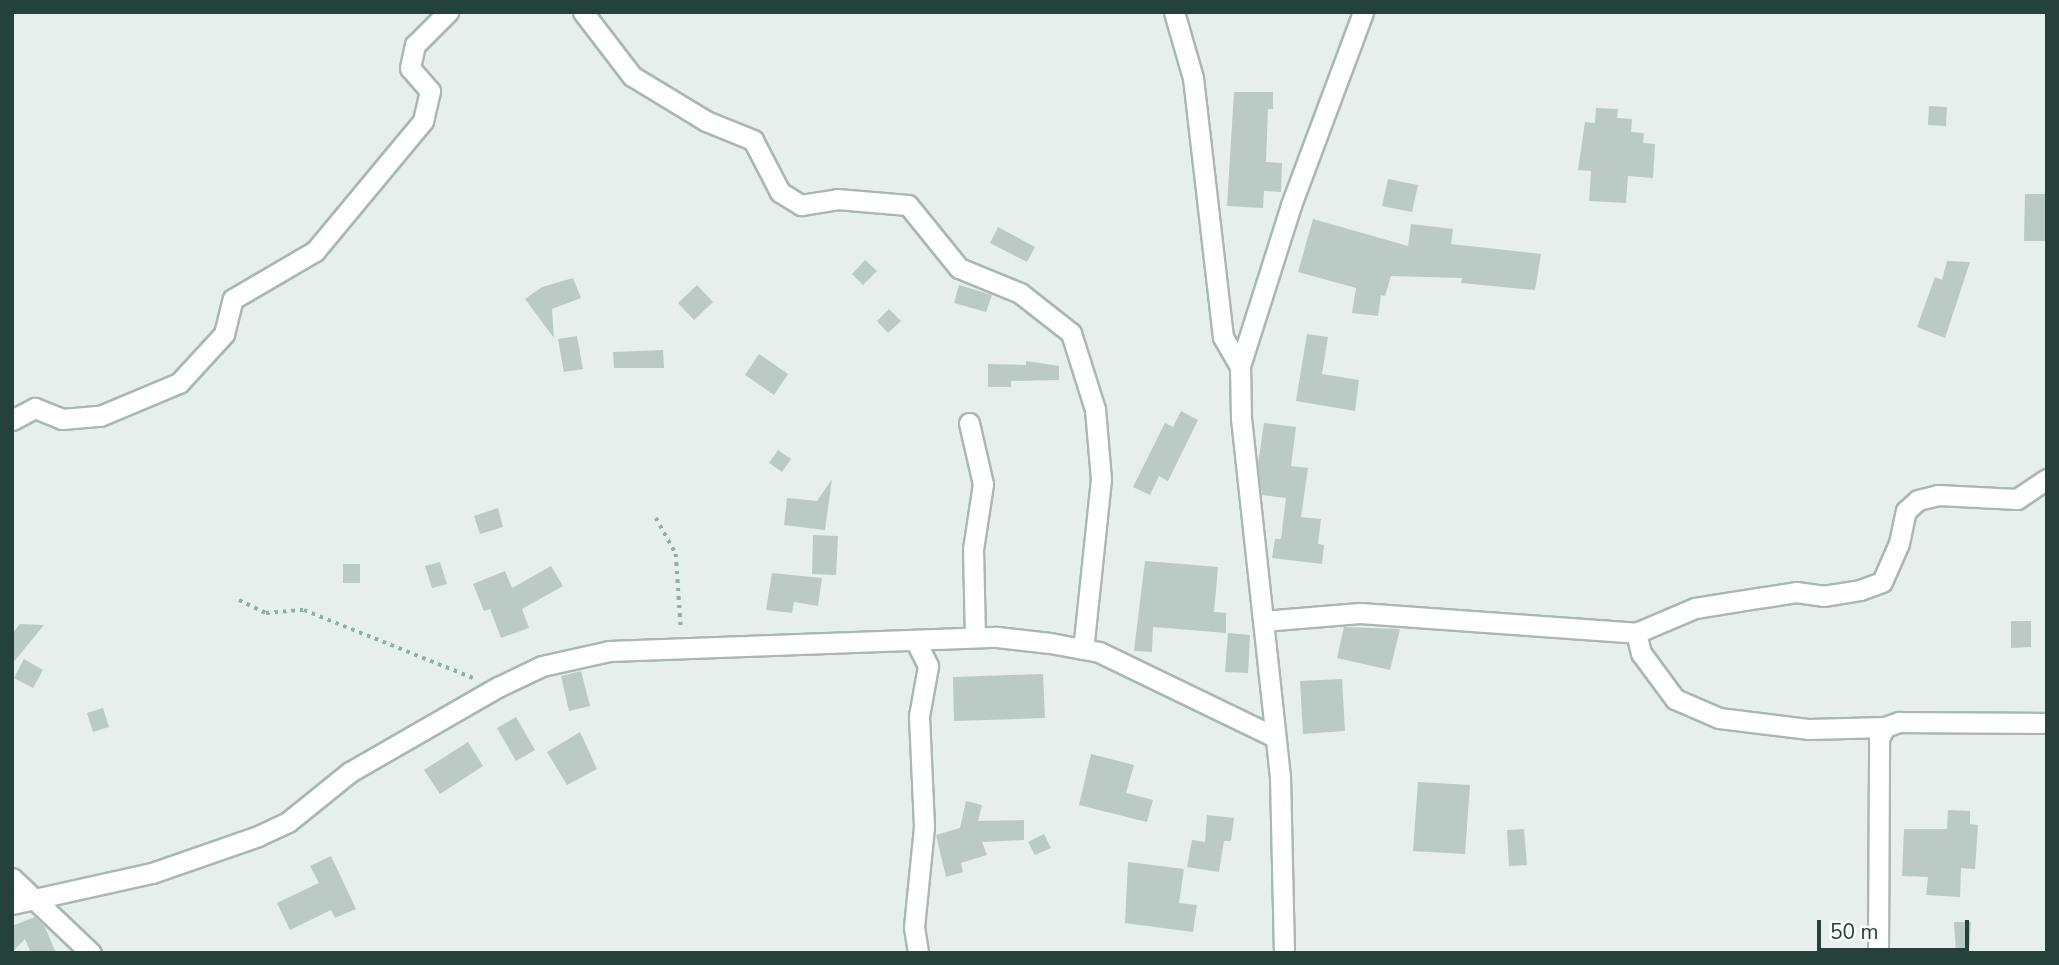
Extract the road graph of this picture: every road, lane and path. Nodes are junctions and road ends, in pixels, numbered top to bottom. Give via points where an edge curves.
1 (448, 12) edge
2 (583, 12) edge
3 (1174, 12) edge
4 (1363, 12) edge
5 (1240, 366) junction
6 (12, 420) edge
7 (969, 423) dead end
8 (2047, 479) edge
9 (656, 518) dead end
10 (239, 600) dead end
11 (1263, 621) junction
12 (1636, 633) junction
13 (975, 638) junction
14 (915, 640) junction
15 (682, 649) junction
16 (1083, 649) junction
17 (498, 687) junction
18 (2047, 723) edge
19 (1885, 727) junction
20 (1273, 736) junction
21 (12, 878) edge
22 (34, 900) junction
23 (12, 904) edge
24 (91, 953) edge
25 (918, 953) edge
26 (1284, 953) edge
27 (1878, 953) edge

1 - 6 street via 415,45 410,68 430,91 423,121 315,251 233,299 224,334 179,383 100,416 62,418 35,408
2 - 16 street via 632,76 706,121 753,140 780,192 801,205 837,200 908,205 959,268 1020,293 1072,333 1096,409 1101,479
3 - 5 street via 1193,78 1223,337
4 - 5 street via 1291,205
5 - 11 street via 1241,418
7 - 13 street via 983,484 973,549
8 - 12 street via 2017,499 1938,495 1918,500 1906,511 1899,543 1882,582 1823,596 1796,592 1695,608
9 - 15 path via 676,554
10 - 17 path via 266,613 304,610
11 - 12 street via 1360,613
11 - 20 street
12 - 19 street via 1641,653 1675,699 1719,718 1809,729
13 - 14 street
13 - 16 street
14 - 15 street
14 - 25 street via 928,666 919,716 924,827 914,927
15 - 17 street via 575,657 542,666
16 - 20 street via 1099,652
17 - 22 street via 350,772 319,801 278,827 208,857
18 - 19 street via 1899,722
19 - 27 street via 1879,738
20 - 26 street via 1280,777
21 - 22 street
22 - 23 street
22 - 24 street

